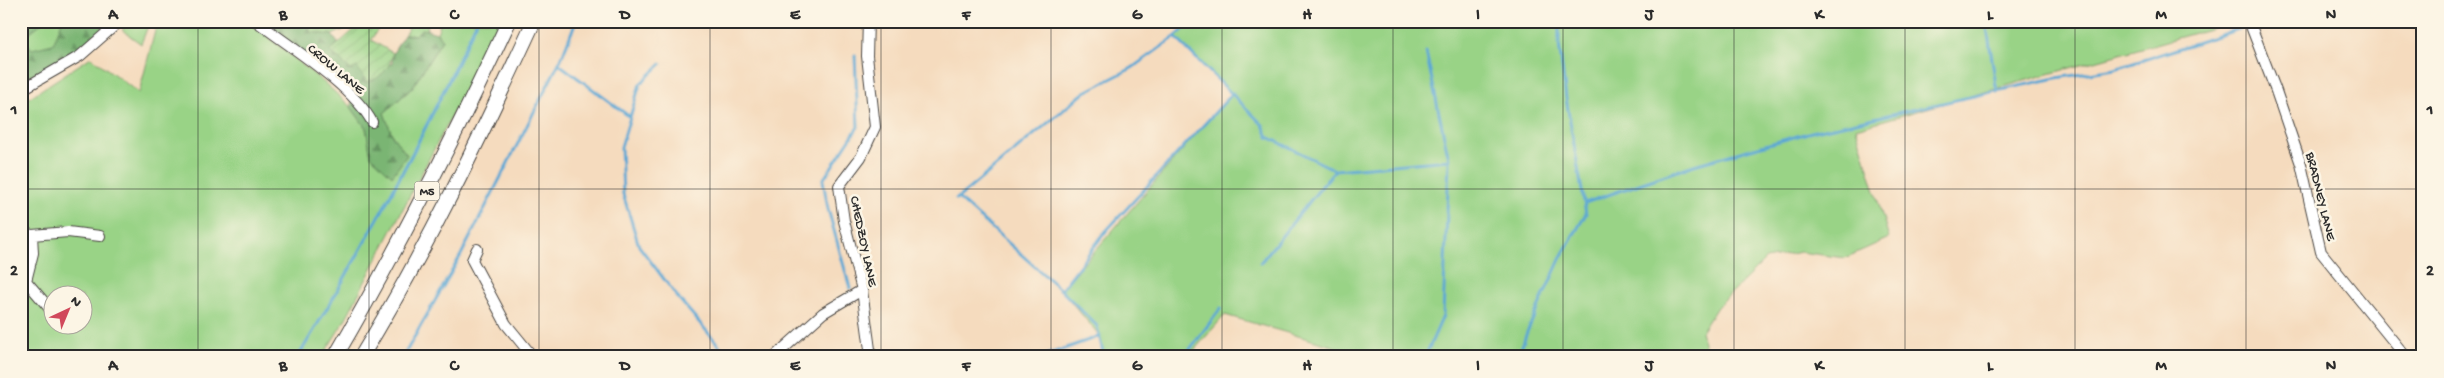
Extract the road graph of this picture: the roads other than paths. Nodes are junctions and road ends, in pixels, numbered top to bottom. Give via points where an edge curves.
1 (120, 21) edge
2 (256, 21) edge
3 (509, 21) edge
4 (534, 21) edge
5 (868, 21) edge
6 (2249, 21) edge
7 (21, 90) edge
8 (372, 122) dead end
9 (21, 232) edge
10 (32, 235) junction
11 (100, 236) dead end
12 (477, 249) dead end
13 (862, 290) junction
14 (42, 300) edge
15 (335, 357) edge
16 (361, 357) edge
17 (533, 357) edge
18 (774, 357) edge
19 (871, 357) edge
20 (2406, 357) edge

1 - 7 street via 80,56
2 - 8 street, CROW LANE via 341,87
3 - 15 highway, M5 via 446,155
4 - 16 highway, M5 via 472,154 402,290
5 - 13 street, CHEDZOY LANE via 875,127 860,157 839,186
6 - 20 street, BRADNEY LANE via 2301,164 2321,252
9 - 10 street
10 - 11 street via 68,232
10 - 14 street via 33,253 26,282
12 - 17 street via 472,260 506,324
13 - 18 street via 823,314
13 - 19 street, CHEDZOY LANE

